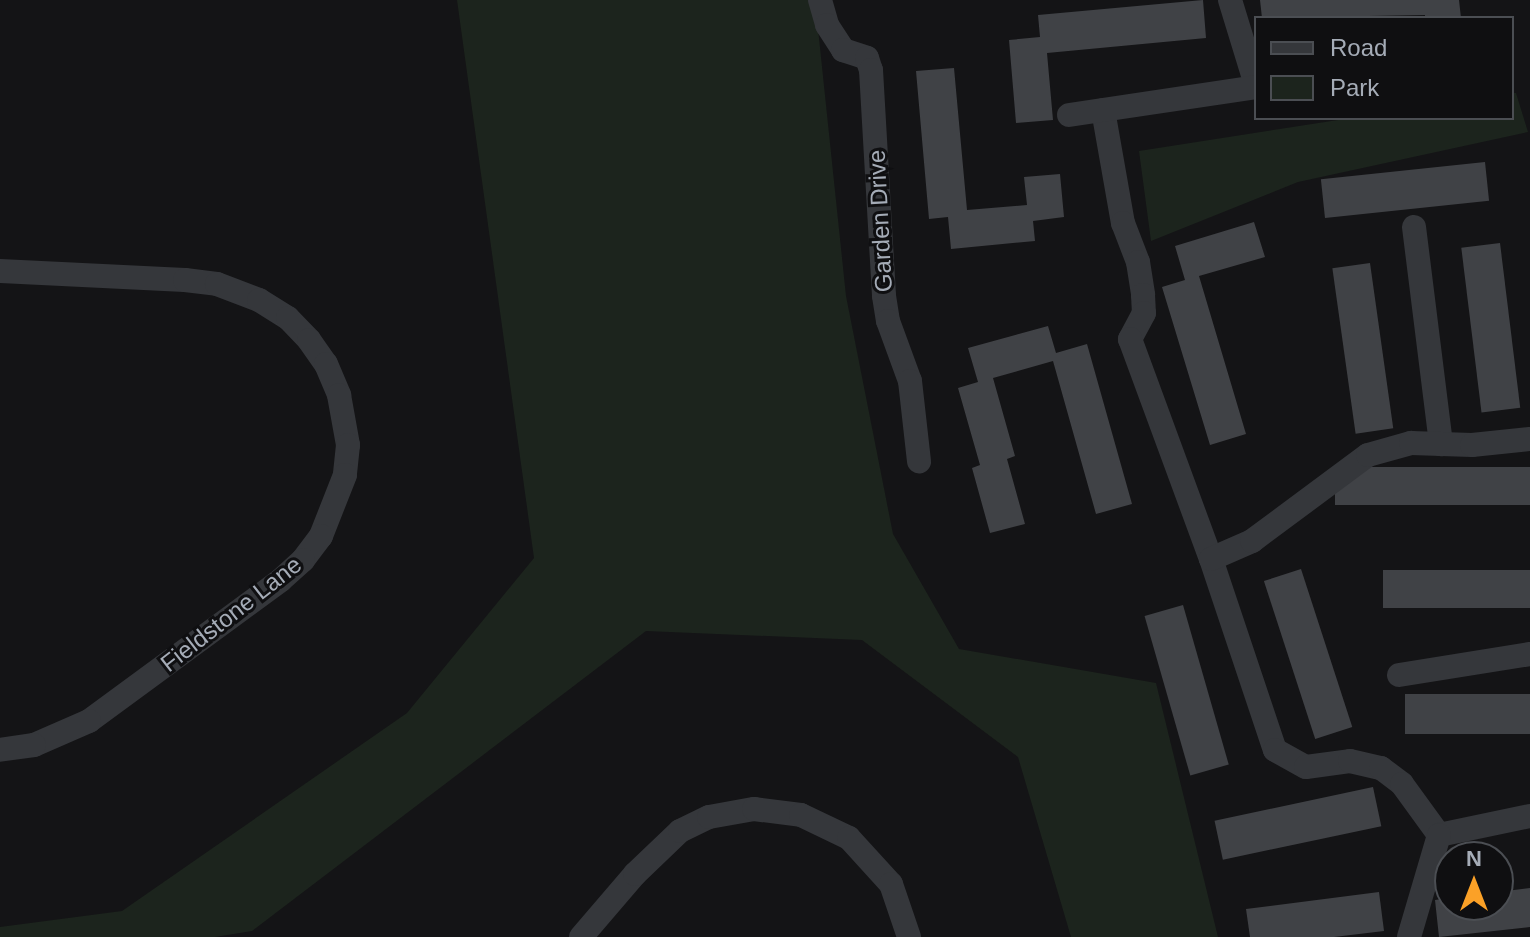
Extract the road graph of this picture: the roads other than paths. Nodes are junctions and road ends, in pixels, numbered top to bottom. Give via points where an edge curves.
1 (820, 0) edge
2 (1230, 0) edge
3 (1254, 79) edge
4 (1254, 86) edge
5 (1103, 110) junction
6 (1069, 115) dead end
7 (1414, 227) dead end
8 (0, 271) edge
9 (1530, 439) edge
10 (1441, 444) junction
11 (919, 461) dead end
12 (1211, 559) junction
13 (1530, 654) edge
14 (1399, 675) dead end
15 (0, 750) edge
16 (1530, 816) edge
17 (1439, 835) junction
18 (581, 937) edge
19 (909, 937) edge
20 (1409, 937) edge

1 - 11 street, Garden Drive via 827,25 843,50 867,58 871,70 884,296 910,381
2 - 3 street
4 - 5 street
5 - 6 street
5 - 12 street via 1123,223 1138,262 1143,295 1144,313 1130,339
7 - 10 street
8 - 15 street, Fieldstone Lane via 185,280 252,296 288,318 326,364 339,395 348,445 345,475 321,536 281,580 89,721 34,745
9 - 10 street
10 - 12 street via 1395,445 1368,455 1252,541
12 - 17 street via 1275,750 1306,767 1350,761 1381,768 1402,784
13 - 14 street
16 - 17 street
17 - 20 street
18 - 19 street via 680,831 709,817 754,809 801,815 849,838 891,884

